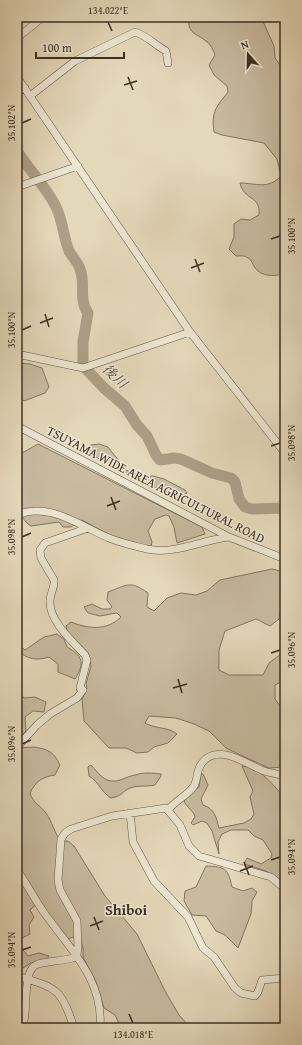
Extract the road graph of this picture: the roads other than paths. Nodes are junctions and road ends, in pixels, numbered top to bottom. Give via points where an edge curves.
1 (43, 17) edge
2 (17, 38) edge
3 (168, 63) dead end
4 (17, 76) edge
5 (25, 88) junction
6 (17, 91) edge
7 (30, 96) junction
8 (78, 166) junction
9 (17, 187) edge
10 (190, 332) junction
11 (17, 354) edge
12 (17, 426) edge
13 (284, 451) edge
14 (17, 515) edge
15 (88, 528) junction
16 (229, 537) junction
17 (285, 559) edge
18 (17, 747) edge
19 (285, 776) edge
20 (168, 809) junction
21 (130, 813) junction
22 (17, 870) edge
23 (285, 888) edge
24 (77, 954) junction
25 (17, 976) edge
26 (285, 978) edge
27 (27, 979) junction
28 (22, 1028) edge
29 (74, 1028) edge
30 (100, 1028) edge

1 - 2 street
3 - 7 street via 166,51 135,32 75,61
4 - 5 street
5 - 6 street
5 - 7 street
7 - 8 street
8 - 9 street
8 - 10 street
10 - 11 street via 85,368
10 - 13 street
12 - 16 street, TSUYAMA WIDE AREA AGRICULTURAL ROAD
14 - 15 street via 41,510
15 - 16 street via 110,539 149,550 178,549
15 - 18 street via 45,543 40,550 41,558 54,580 50,607 59,626 87,660 82,689 77,698 42,722
16 - 17 street, TSUYAMA WIDE AREA AGRICULTURAL ROAD
19 - 20 street via 264,771 231,757 213,755 198,769 193,787
20 - 21 street
20 - 23 street via 180,825 189,846 199,856 271,878
21 - 24 street via 71,829 61,840 58,880 60,890 77,921
21 - 26 street via 133,842 154,881 188,917 203,948 214,957 235,988 241,994 255,996 262,980
22 - 24 street via 46,916
24 - 27 street via 73,958 38,964 32,967
24 - 30 street via 93,986
25 - 27 street
27 - 28 street via 26,1016
27 - 29 street via 45,984 57,992 68,1007

